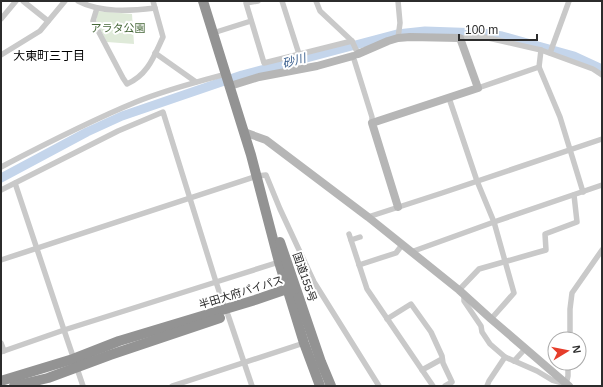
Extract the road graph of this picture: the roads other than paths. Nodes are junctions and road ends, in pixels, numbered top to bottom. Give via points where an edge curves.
1 (16, 1) edge
2 (23, 1) edge
3 (65, 1) edge
4 (78, 1) edge
5 (153, 1) edge
6 (203, 1) edge
7 (258, 1) edge
8 (282, 1) edge
9 (316, 1) edge
10 (398, 1) edge
11 (569, 1) edge
12 (97, 8) junction
13 (155, 8) junction
14 (1, 19) edge
15 (48, 21) junction
16 (251, 21) junction
17 (213, 33) junction
18 (398, 38) junction
19 (460, 38) junction
20 (352, 41) junction
21 (542, 50) junction
22 (155, 53) junction
23 (550, 53) junction
24 (299, 54) junction
25 (1, 55) edge
26 (356, 55) junction
27 (538, 67) junction
28 (226, 74) junction
29 (602, 75) edge
30 (196, 82) junction
31 (230, 86) junction
32 (478, 88) junction
33 (449, 98) junction
34 (372, 124) junction
35 (244, 132) junction
36 (602, 139) edge
37 (570, 150) junction
38 (1, 167) edge
39 (257, 176) junction
40 (477, 181) junction
41 (15, 183) junction
42 (602, 185) edge
43 (1, 190) edge
44 (583, 192) junction
45 (574, 195) junction
46 (190, 197) junction
47 (398, 207) junction
48 (368, 217) junction
49 (494, 222) junction
50 (349, 234) dead end
51 (360, 237) dead end
52 (351, 240) junction
53 (402, 245) junction
54 (37, 247) junction
55 (602, 250) edge
56 (411, 252) junction
57 (1, 260) edge
58 (279, 262) junction
59 (504, 262) junction
60 (359, 265) junction
61 (216, 282) junction
62 (291, 291) junction
63 (462, 293) junction
64 (227, 312) junction
65 (387, 319) junction
66 (491, 319) junction
67 (64, 330) junction
68 (570, 331) edge
69 (1, 343) edge
70 (304, 343) junction
71 (525, 349) junction
72 (2, 351) edge
73 (505, 358) junction
74 (442, 359) junction
75 (514, 361) junction
76 (244, 362) junction
77 (75, 363) junction
78 (422, 370) junction
79 (568, 371) edge
80 (1, 381) edge
81 (568, 385) edge
82 (14, 386) edge
83 (83, 386) edge
84 (172, 386) edge
85 (252, 386) edge
86 (320, 386) edge
87 (331, 386) edge
88 (379, 386) edge
89 (433, 386) edge
90 (445, 386) edge
91 (487, 386) edge

1 - 14 street
2 - 15 street
3 - 15 street
4 - 12 street
5 - 13 street
6 - 17 highway, 国道155号
7 - 16 street via 246,3
8 - 24 street
9 - 20 street via 320,11
10 - 18 street
11 - 23 street
12 - 13 street via 132,11
12 - 22 street via 93,21 127,84 145,72
13 - 22 street via 163,37
15 - 25 street via 40,31
16 - 17 street
16 - 24 street via 264,62
17 - 28 highway, 国道155号
18 - 19 street
18 - 26 street
19 - 21 street via 484,37
19 - 32 street
20 - 24 street
20 - 26 street
21 - 23 street
21 - 27 street
22 - 30 street
23 - 29 street via 593,69
26 - 31 street
26 - 34 street
27 - 32 street
27 - 37 street via 560,117
28 - 30 street
28 - 31 highway, 国道155号
30 - 38 street via 136,102
31 - 35 highway, 国道155号
32 - 33 street
33 - 34 street
33 - 40 street
34 - 47 street
35 - 39 highway, 国道155号
35 - 48 street via 266,140
36 - 37 street
37 - 40 street
37 - 44 street
39 - 46 street
39 - 58 highway, 国道155号
39 - 62 highway, 国道155号 via 264,190
39 - 88 street via 266,175 314,282
40 - 47 street
40 - 49 street
41 - 43 street
41 - 46 street via 118,131 163,112
41 - 54 street
42 - 44 street
44 - 45 street
45 - 49 street
45 - 59 street via 577,222 545,234 546,250
46 - 54 street
46 - 61 street
47 - 48 street
48 - 53 street
49 - 56 street
49 - 59 street
50 - 52 street
51 - 52 street
52 - 60 street
53 - 56 street
53 - 60 street via 396,253
54 - 57 street
54 - 67 street
55 - 68 street via 572,293
56 - 63 street
58 - 61 street
58 - 62 highway, 国道155号
59 - 63 street via 479,269
59 - 66 street via 514,292
60 - 65 street via 367,289
61 - 64 street
61 - 67 street
62 - 64 highway, 半田大府パイパス
62 - 70 highway, 国道155号
62 - 87 highway, 国道155号
63 - 66 street
63 - 73 street via 482,332
64 - 76 street
64 - 77 highway, 半田大府パイパス via 119,341
65 - 74 street via 411,304 431,332
65 - 78 street
66 - 71 street
67 - 72 street
67 - 77 street
69 - 72 street
70 - 76 street
70 - 86 highway, 国道155号
71 - 75 street
71 - 81 street
73 - 75 street
73 - 91 street
74 - 78 street
74 - 90 street via 452,382
75 - 81 street
76 - 84 street
76 - 85 street
77 - 80 highway, 半田大府パイパス
77 - 82 highway, 半田大府パイパス via 48,378
77 - 83 street
78 - 89 street
79 - 81 street

